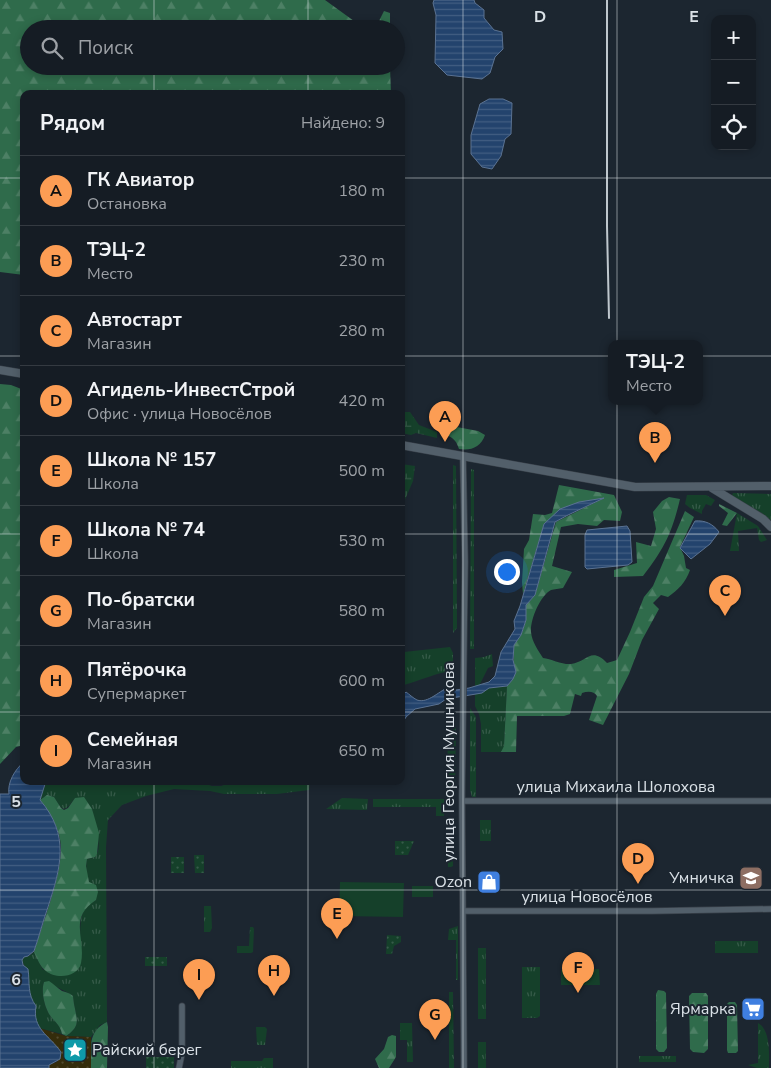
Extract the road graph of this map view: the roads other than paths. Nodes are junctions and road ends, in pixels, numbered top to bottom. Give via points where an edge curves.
1 (0, 370) edge
2 (20, 373) edge
3 (405, 445) edge
4 (463, 456) junction
5 (771, 486) edge
6 (712, 488) junction
7 (771, 527) edge
8 (462, 800) junction
9 (771, 801) edge
10 (771, 909) edge
11 (463, 911) junction
12 (182, 1006) dead end
13 (178, 1068) edge
14 (464, 1068) edge

1 - 2 main road
3 - 4 main road
4 - 6 main road via 635,487
4 - 8 street, улица Георгия Мушникова
5 - 6 main road
6 - 7 main road
8 - 9 street, улица Михаила Шолохова
8 - 11 street, улица Георгия Мушникова
10 - 11 street, улица Новосёлов
11 - 14 street, улица Георгия Мушникова
12 - 13 street via 182,1053

